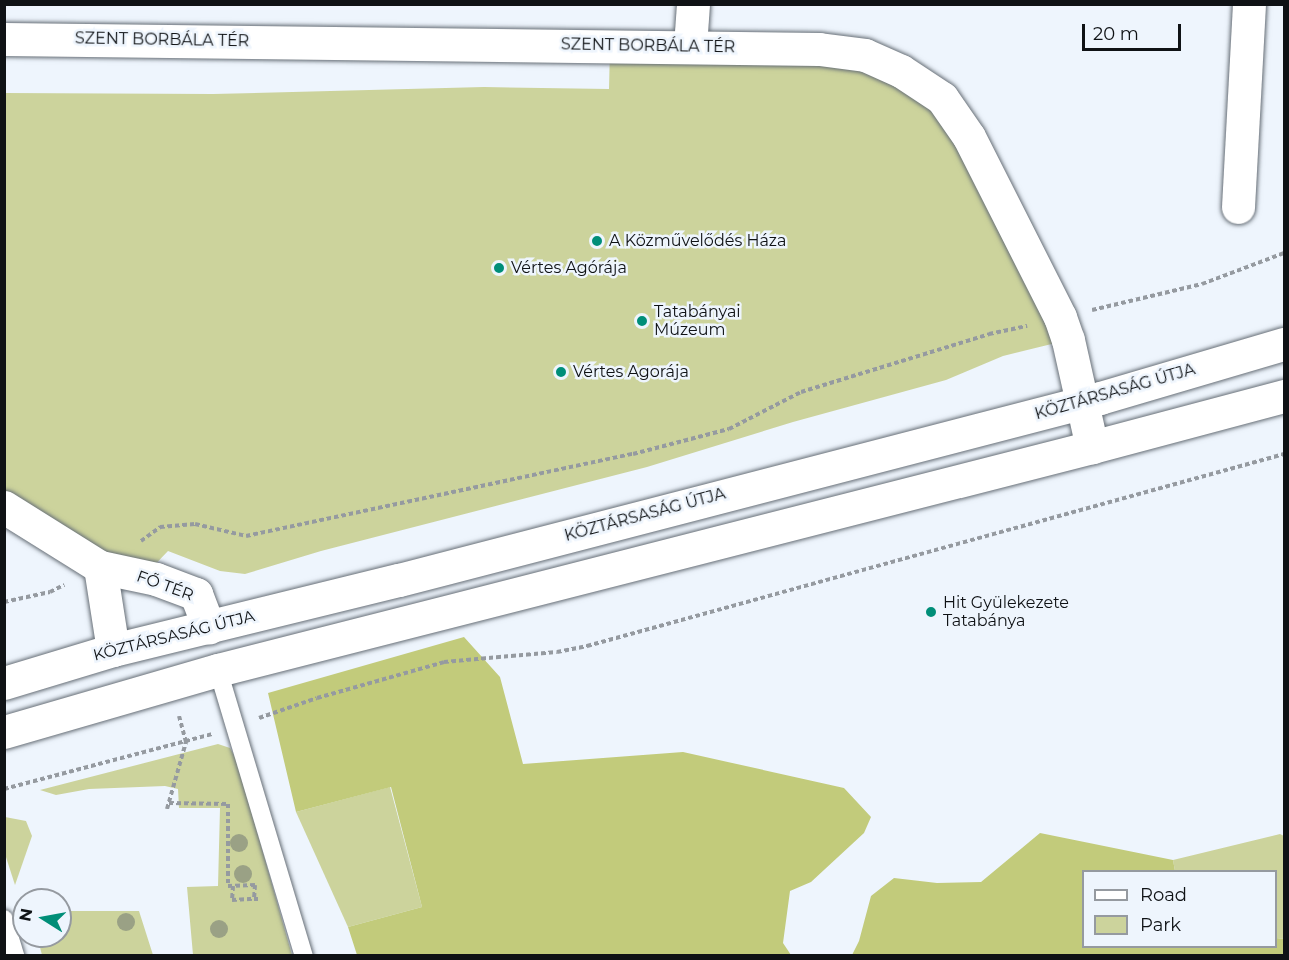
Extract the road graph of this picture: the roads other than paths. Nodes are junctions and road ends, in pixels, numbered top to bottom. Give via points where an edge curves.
1 (693, 4) edge
2 (1249, 4) edge
3 (4, 39) edge
4 (690, 46) junction
5 (1238, 207) dead end
6 (1284, 344) edge
7 (1284, 396) edge
8 (1082, 403) junction
9 (1092, 447) junction
10 (4, 507) edge
11 (100, 567) junction
12 (209, 628) junction
13 (113, 650) junction
14 (218, 670) junction
15 (4, 682) edge
16 (4, 732) edge
17 (4, 919) edge
18 (15, 956) edge
19 (303, 956) edge

1 - 4 street
2 - 5 street
3 - 4 street, SZENT BORBÁLA TÉR
4 - 8 street, SZENT BORBÁLA TÉR via 819,49 865,55 901,71 942,98 969,137 1060,317
6 - 8 street, KÖZTÁRSASÁG ÚTJA
7 - 9 street
8 - 9 street, SZENT BORBÁLA TÉR
8 - 12 street, KÖZTÁRSASÁG ÚTJA
9 - 14 street
10 - 11 street, FŐ TÉR
11 - 12 street, FŐ TÉR via 156,579 196,594
11 - 13 street
12 - 13 street, KÖZTÁRSASÁG ÚTJA
13 - 15 street, KÖZTÁRSASÁG ÚTJA
14 - 16 street
14 - 19 lane
17 - 18 lane

